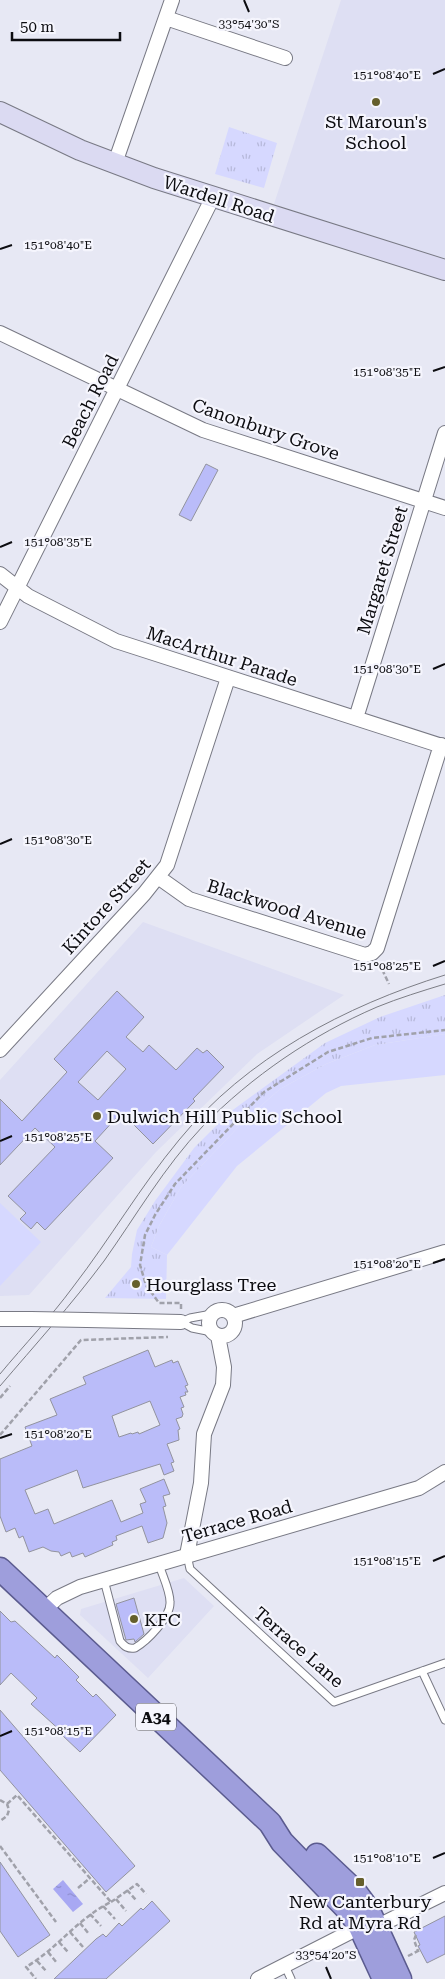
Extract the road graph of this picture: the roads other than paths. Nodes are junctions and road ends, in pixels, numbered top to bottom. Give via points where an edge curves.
1 (172, 0) edge
2 (166, 18) junction
3 (285, 58) dead end
4 (0, 112) edge
5 (115, 162) junction
6 (213, 197) junction
7 (444, 267) edge
8 (0, 333) edge
9 (117, 389) junction
10 (445, 433) edge
11 (424, 501) junction
12 (445, 508) edge
13 (0, 574) edge
14 (18, 587) junction
15 (0, 622) edge
16 (228, 678) junction
17 (356, 718) junction
18 (443, 746) edge
19 (158, 877) junction
20 (0, 1050) edge
21 (445, 1252) edge
22 (212, 1314) junction
23 (181, 1315) junction
24 (233, 1316) junction
25 (0, 1319) edge
26 (215, 1334) junction
27 (445, 1472) edge
28 (186, 1556) junction
29 (159, 1564) junction
30 (0, 1570) edge
31 (104, 1580) junction
32 (42, 1611) junction
33 (445, 1663) edge
34 (422, 1671) junction
35 (445, 1720) edge
36 (445, 1893) edge
37 (368, 1927) junction
38 (401, 1969) edge
39 (288, 1973) edge
40 (258, 1979) edge
41 (384, 1979) edge

1 - 2 street
2 - 3 street
2 - 5 street
4 - 5 main road, Wardell Road via 80,150
5 - 6 main road, Wardell Road
6 - 7 main road, Wardell Road
6 - 9 street, Beach Road
8 - 9 street, Canonbury Grove
9 - 11 street, Canonbury Grove via 203,430
9 - 14 street, Beach Road
10 - 11 street, Margaret Street
11 - 12 street, Canonbury Grove
11 - 17 street, Margaret Street
13 - 14 street, MacArthur Parade
14 - 15 street, Beach Road
14 - 16 street, MacArthur Parade via 28,596 116,642
16 - 17 street, MacArthur Parade
16 - 19 street, Kintore Street via 170,857
17 - 18 street, MacArthur Parade
18 - 19 street, Blackwood Avenue via 377,948 369,953 189,899
19 - 20 street, Kintore Street
21 - 24 street
22 - 23 lane via 190,1318
22 - 24 street via 223,1310
22 - 26 street via 209,1322
23 - 25 street, bridge via 87,1320
23 - 26 lane via 192,1328
24 - 26 street via 232,1332 225,1336
26 - 28 street via 224,1366 222,1385 204,1434 201,1483
27 - 28 street, Terrace Road via 419,1488
28 - 29 street, Terrace Road
28 - 34 lane, Terrace Lane via 190,1569 334,1702
29 - 31 street, Terrace Road
29 - 31 lane via 170,1601 169,1609 162,1622 140,1645 130,1649 120,1641
30 - 32 highway, A34
31 - 32 street, Terrace Road via 70,1591
32 - 37 highway, A34 via 270,1823 282,1842
33 - 34 lane, Terrace Lane
34 - 35 lane
36 - 37 street
37 - 38 highway, A34
37 - 39 street
37 - 41 highway, A34
39 - 40 street

